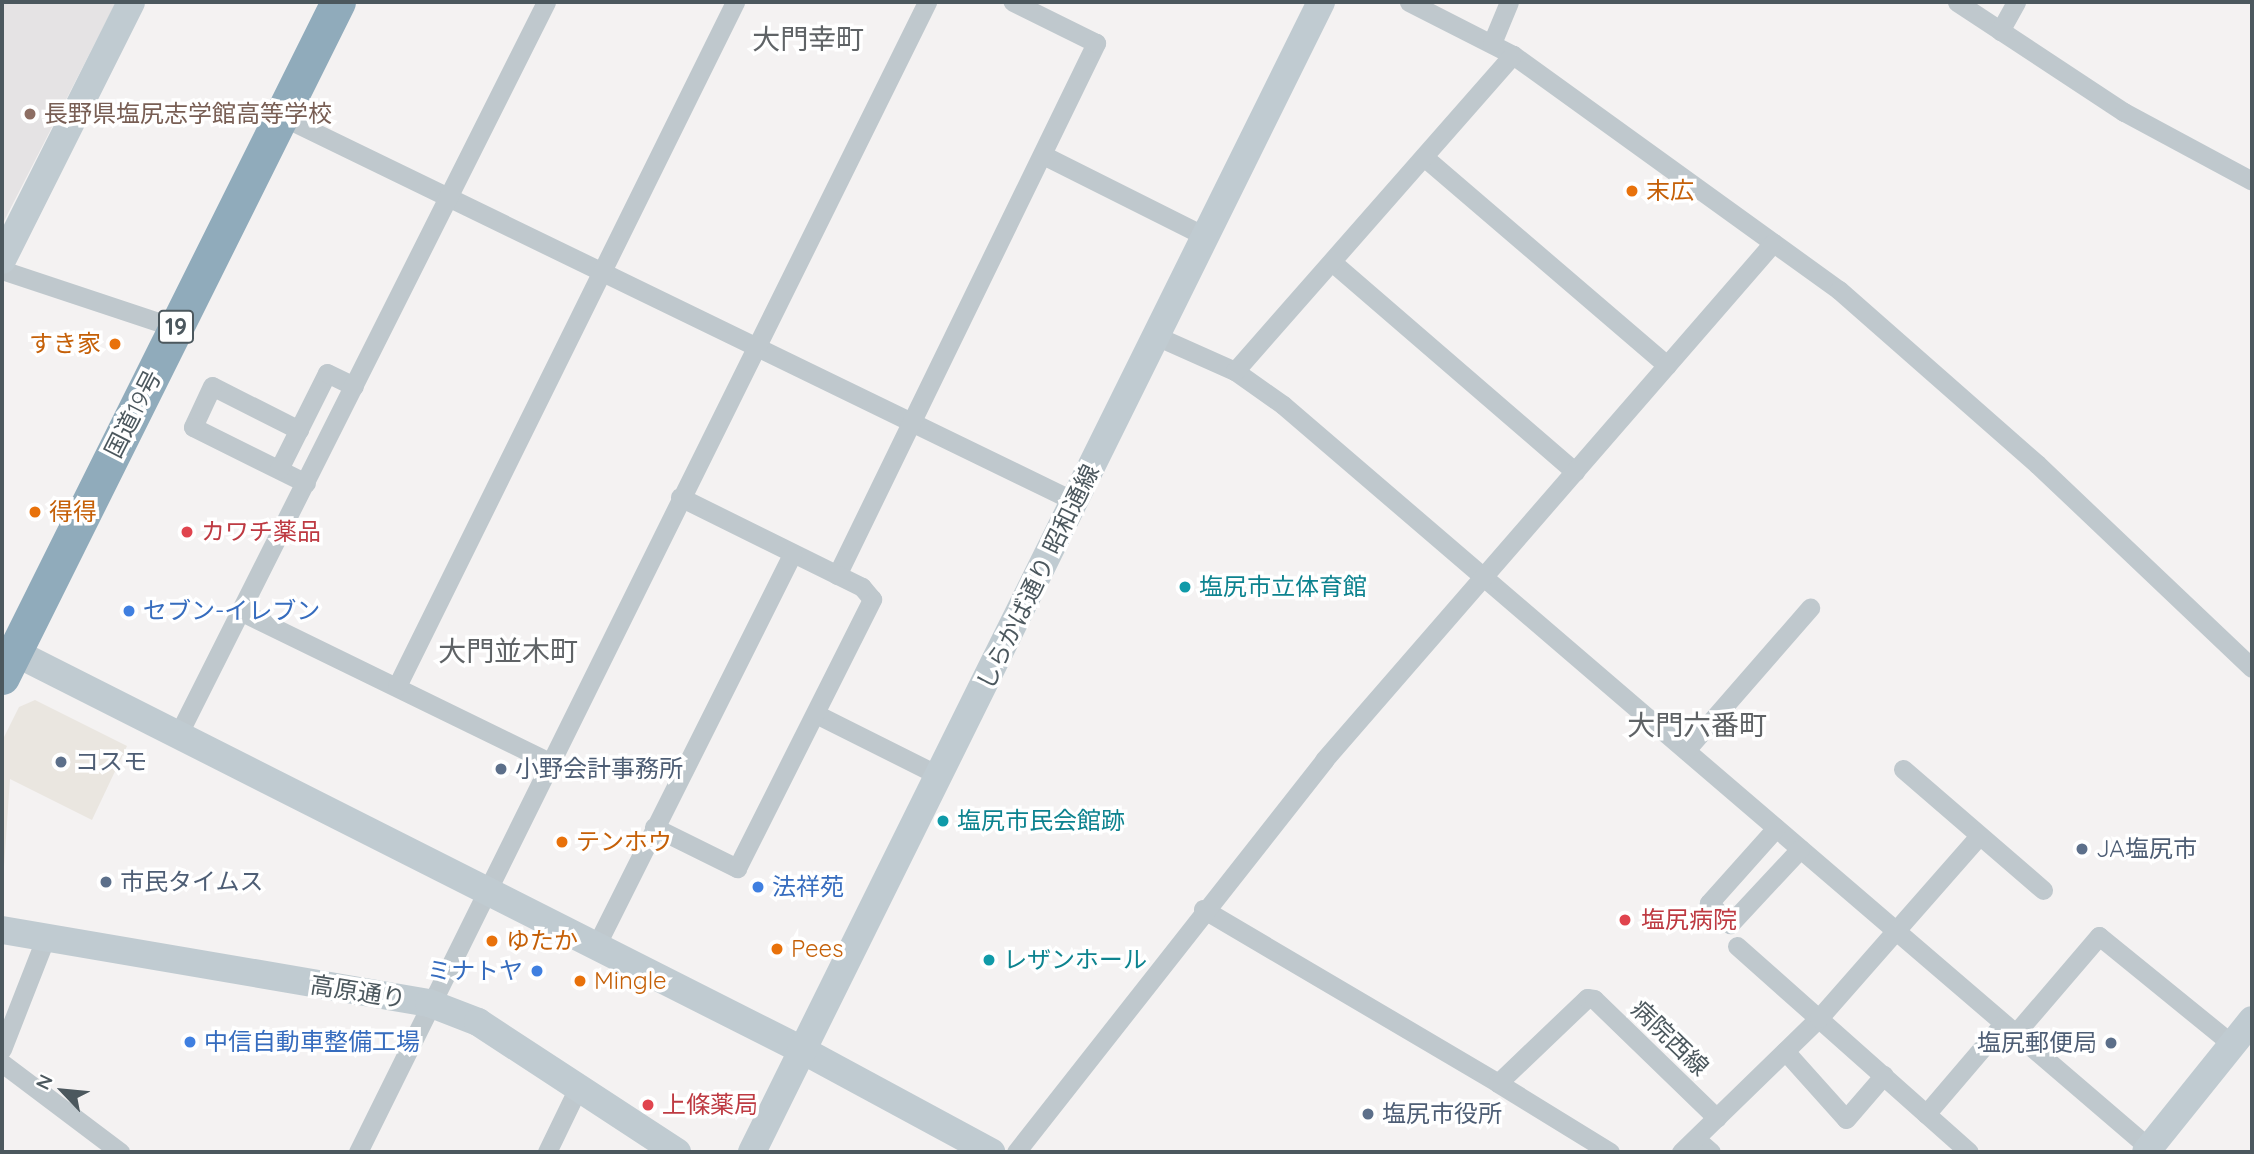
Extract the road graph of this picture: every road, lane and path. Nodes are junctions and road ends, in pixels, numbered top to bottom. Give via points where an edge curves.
1 (131, 2) edge
2 (338, 2) edge
3 (546, 2) edge
4 (735, 2) edge
5 (927, 2) edge
6 (1013, 2) edge
7 (1321, 2) edge
8 (1409, 2) edge
9 (1509, 2) edge
10 (1956, 2) edge
11 (2016, 2) edge
12 (2000, 31) junction
13 (1492, 43) junction
14 (1513, 55) junction
15 (279, 115) junction
16 (1043, 155) junction
17 (1424, 157) junction
18 (2252, 181) edge
19 (448, 198) junction
20 (1203, 235) junction
21 (1773, 243) junction
22 (2, 260) edge
23 (1332, 262) junction
24 (2, 270) edge
25 (600, 271) junction
26 (176, 328) junction
27 (1154, 335) junction
28 (755, 346) junction
29 (1667, 365) junction
30 (1235, 372) junction
31 (354, 386) junction
32 (910, 423) junction
33 (299, 430) junction
34 (279, 469) junction
35 (1575, 472) junction
36 (306, 483) junction
37 (680, 497) junction
38 (1076, 502) junction
39 (792, 554) junction
40 (836, 575) junction
41 (1484, 577) junction
42 (1810, 608) dead end
43 (242, 612) junction
44 (8, 664) edge
45 (2252, 667) edge
46 (397, 686) junction
47 (816, 714) junction
48 (178, 736) junction
49 (1686, 750) junction
50 (549, 762) junction
51 (1903, 769) dead end
52 (940, 776) junction
53 (654, 827) junction
54 (1776, 828) junction
55 (1979, 836) junction
56 (1800, 849) junction
57 (487, 890) junction
58 (2043, 890) dead end
59 (1203, 909) junction
60 (2, 930) edge
61 (1898, 933) junction
62 (46, 937) junction
63 (596, 946) junction
64 (1737, 946) dead end
65 (429, 1003) junction
66 (1819, 1018) junction
67 (2252, 1020) edge
68 (2009, 1029) junction
69 (2233, 1045) junction
70 (2, 1049) edge
71 (804, 1051) junction
72 (1785, 1051) junction
73 (2, 1063) edge
74 (1884, 1075) junction
75 (1498, 1083) junction
76 (579, 1088) junction
77 (1926, 1114) junction
78 (1717, 1118) junction
79 (1689, 1145) edge
80 (2150, 1151) edge
81 (120, 1152) edge
82 (358, 1152) edge
83 (547, 1152) edge
84 (677, 1152) edge
85 (752, 1152) edge
86 (991, 1152) edge
87 (1016, 1152) edge
88 (1610, 1152) edge
89 (1711, 1152) edge
90 (1969, 1152) edge

1 - 22 street
2 - 15 highway, 国道19号 / 19
3 - 19 street
4 - 25 street
5 - 28 street
6 - 16 street via 1096,43
7 - 20 street, しらかば通り 昭和通線
8 - 13 street
9 - 13 street
10 - 12 street
11 - 12 street
12 - 18 street via 2124,113
13 - 14 street
14 - 17 street
14 - 21 street
15 - 19 street
15 - 26 highway, 国道19号 / 19
16 - 20 street
16 - 32 street
17 - 23 street
17 - 29 street
19 - 25 street
19 - 31 street
20 - 27 street, しらかば通り 昭和通線
21 - 29 street
21 - 45 street via 1839,290 2026,455
23 - 30 street
23 - 35 street
24 - 26 street
25 - 28 street
25 - 46 street
26 - 44 highway, 国道19号 / 19
27 - 30 street
27 - 38 street, しらかば通り 昭和通線
28 - 32 street
28 - 37 street
29 - 35 street
30 - 41 street via 1283,405
31 - 33 street via 327,373
31 - 36 street
32 - 38 street
32 - 40 street
33 - 34 street
33 - 34 street via 212,386 193,427
34 - 36 street
35 - 41 street
36 - 43 street
37 - 39 street
37 - 50 street
38 - 52 street, しらかば通り 昭和通線
39 - 40 street
39 - 53 street
40 - 47 street via 862,587 872,599
41 - 49 street
41 - 59 street via 1324,760
42 - 49 street
43 - 46 street
43 - 48 street
44 - 48 street
46 - 50 street
47 - 52 street
47 - 53 street via 737,868
48 - 57 street
49 - 54 street
50 - 57 street
51 - 55 street
52 - 71 street, しらかば通り 昭和通線
53 - 63 street
54 - 56 street
54 - 56 street via 1709,903 1731,924
55 - 58 street
55 - 61 street
56 - 61 street
57 - 63 street
57 - 65 street
59 - 75 street
59 - 87 street
60 - 62 street, 高原通り
61 - 66 street
61 - 68 street
62 - 65 street, 高原通り
62 - 70 street
63 - 71 street
64 - 66 street
65 - 76 street, 高原通り via 478,1022
65 - 82 street
66 - 72 street
66 - 74 street
67 - 69 street
68 - 69 street via 2099,936
68 - 77 street
68 - 80 street
69 - 80 street
71 - 85 street, しらかば通り 昭和通線
71 - 86 street
72 - 74 street via 1846,1119
72 - 78 street
73 - 81 street
74 - 77 street
75 - 78 street, 病院西線 via 1587,998 1594,999
75 - 88 street
76 - 83 street
76 - 84 street, 高原通り
77 - 90 street
78 - 79 street
79 - 89 street

